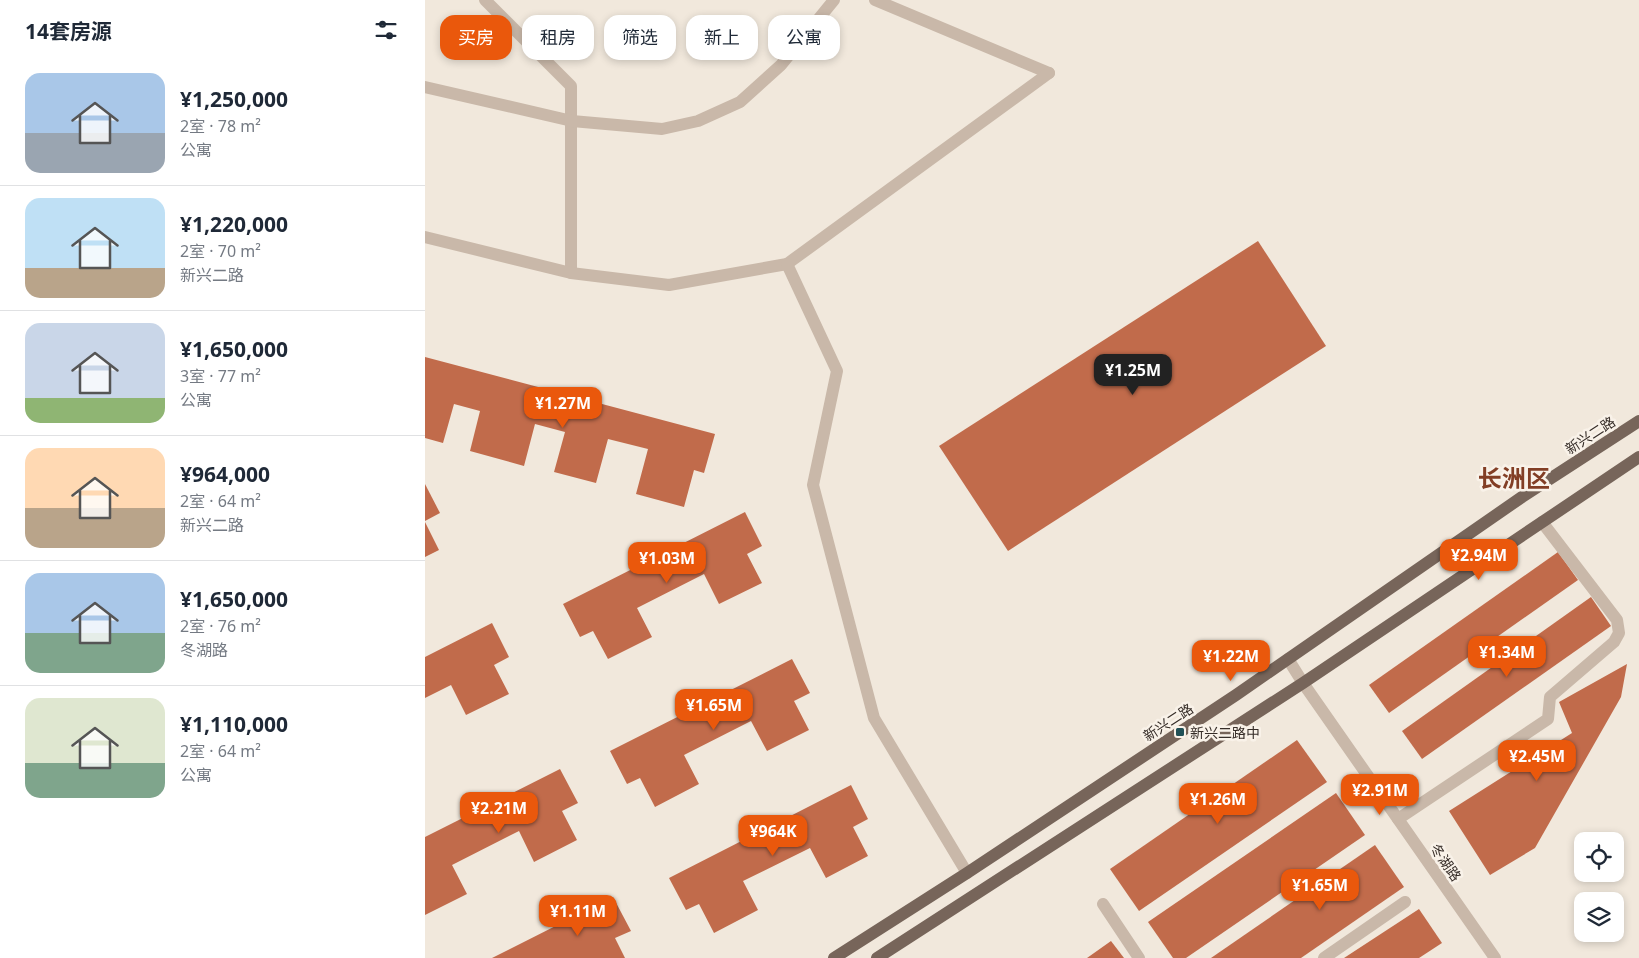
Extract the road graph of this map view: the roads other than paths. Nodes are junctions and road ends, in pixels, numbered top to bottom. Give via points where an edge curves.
1 (485, 0) edge
2 (834, 0) edge
3 (875, 0) edge
4 (425, 87) edge
5 (572, 121) junction
6 (425, 238) edge
7 (787, 264) junction
8 (571, 273) junction
9 (1639, 421) edge
10 (1639, 457) edge
11 (1542, 522) junction
12 (1288, 659) junction
13 (1303, 683) junction
14 (1398, 819) junction
15 (967, 873) junction
16 (1405, 902) dead end
17 (1103, 904) dead end
18 (834, 958) edge
19 (877, 958) edge
20 (1139, 958) edge
21 (1324, 958) edge
22 (1495, 958) edge

1 - 5 street via 571,86
2 - 5 street via 781,65 740,102 697,121 662,129
3 - 7 street via 1049,73
4 - 5 street
5 - 8 street
6 - 8 street
7 - 8 street via 669,285
7 - 15 street via 837,371 813,486 874,718
9 - 12 main road, 新兴二路 via 1522,497
10 - 11 main road
11 - 13 main road
11 - 14 street via 1617,620 1619,633 1614,642 1550,697 1548,719
12 - 13 street, 冬湖路
12 - 15 main road, 新兴二路
13 - 14 street, 冬湖路
13 - 19 main road
14 - 22 street, 冬湖路
15 - 18 main road, 新兴二路
16 - 21 street
17 - 20 street

